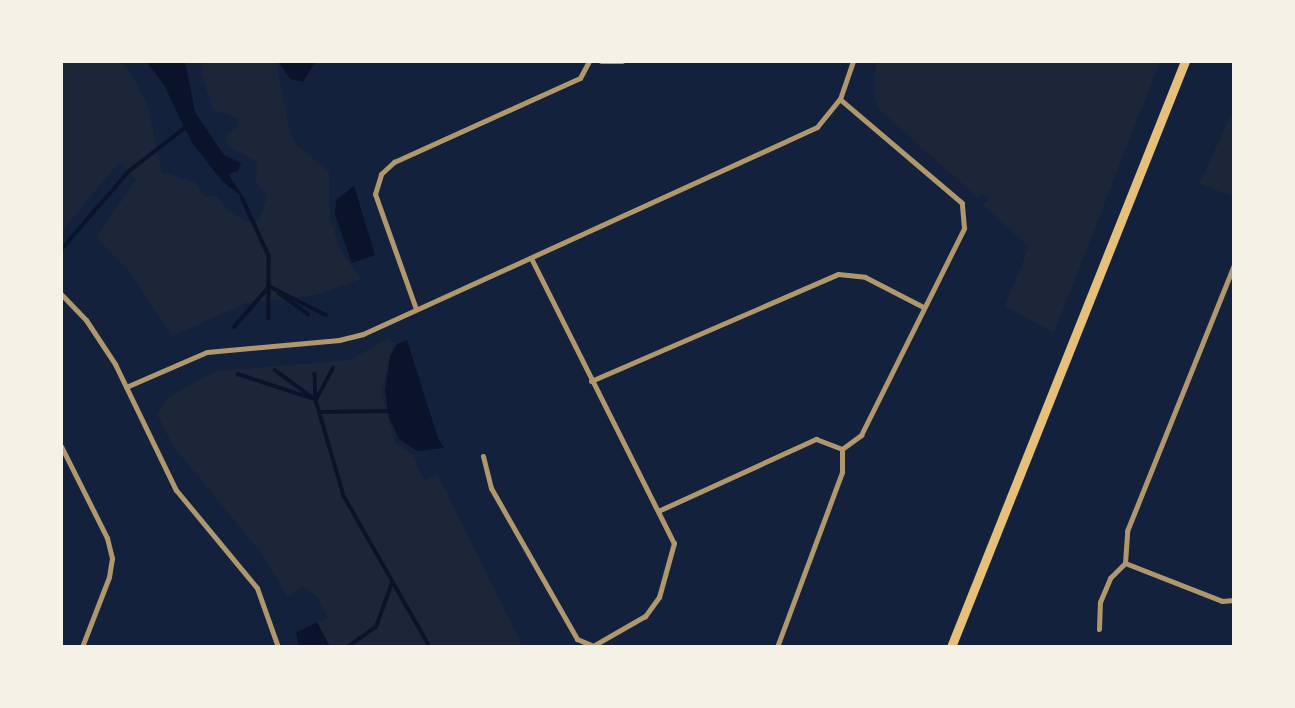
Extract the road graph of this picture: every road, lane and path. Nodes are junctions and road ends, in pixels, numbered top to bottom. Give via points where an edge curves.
1 (589, 61) edge
2 (601, 61) edge
3 (622, 61) edge
4 (853, 61) edge
5 (1185, 61) edge
6 (840, 99) junction
7 (531, 258) junction
8 (1234, 265) edge
9 (61, 294) edge
10 (923, 307) junction
11 (416, 309) junction
12 (591, 381) junction
13 (126, 387) junction
14 (61, 446) edge
15 (842, 449) junction
16 (483, 456) dead end
17 (658, 511) junction
18 (1125, 563) junction
19 (1234, 600) edge
20 (1099, 629) dead end
21 (591, 646) edge
22 (82, 647) edge
23 (278, 647) edge
24 (777, 647) edge
25 (951, 647) edge

1 - 11 street via 580,78 394,162 380,174 375,194
2 - 3 street
4 - 6 street
5 - 25 highway
6 - 7 street via 817,127
6 - 10 street via 962,203 964,228
7 - 11 street
7 - 12 street
8 - 18 street via 1127,531
9 - 13 street via 101,342
10 - 12 street via 865,277 838,274
10 - 15 street via 861,435
11 - 13 street via 339,340 199,354
12 - 17 street
13 - 23 street via 176,490 257,587
14 - 22 street via 107,538 112,558
15 - 17 street via 816,439
15 - 24 street via 842,472
16 - 21 street via 491,488 577,639
17 - 21 street via 674,543 659,597 645,617
18 - 19 street via 1222,601
18 - 20 street via 1110,578 1100,603

